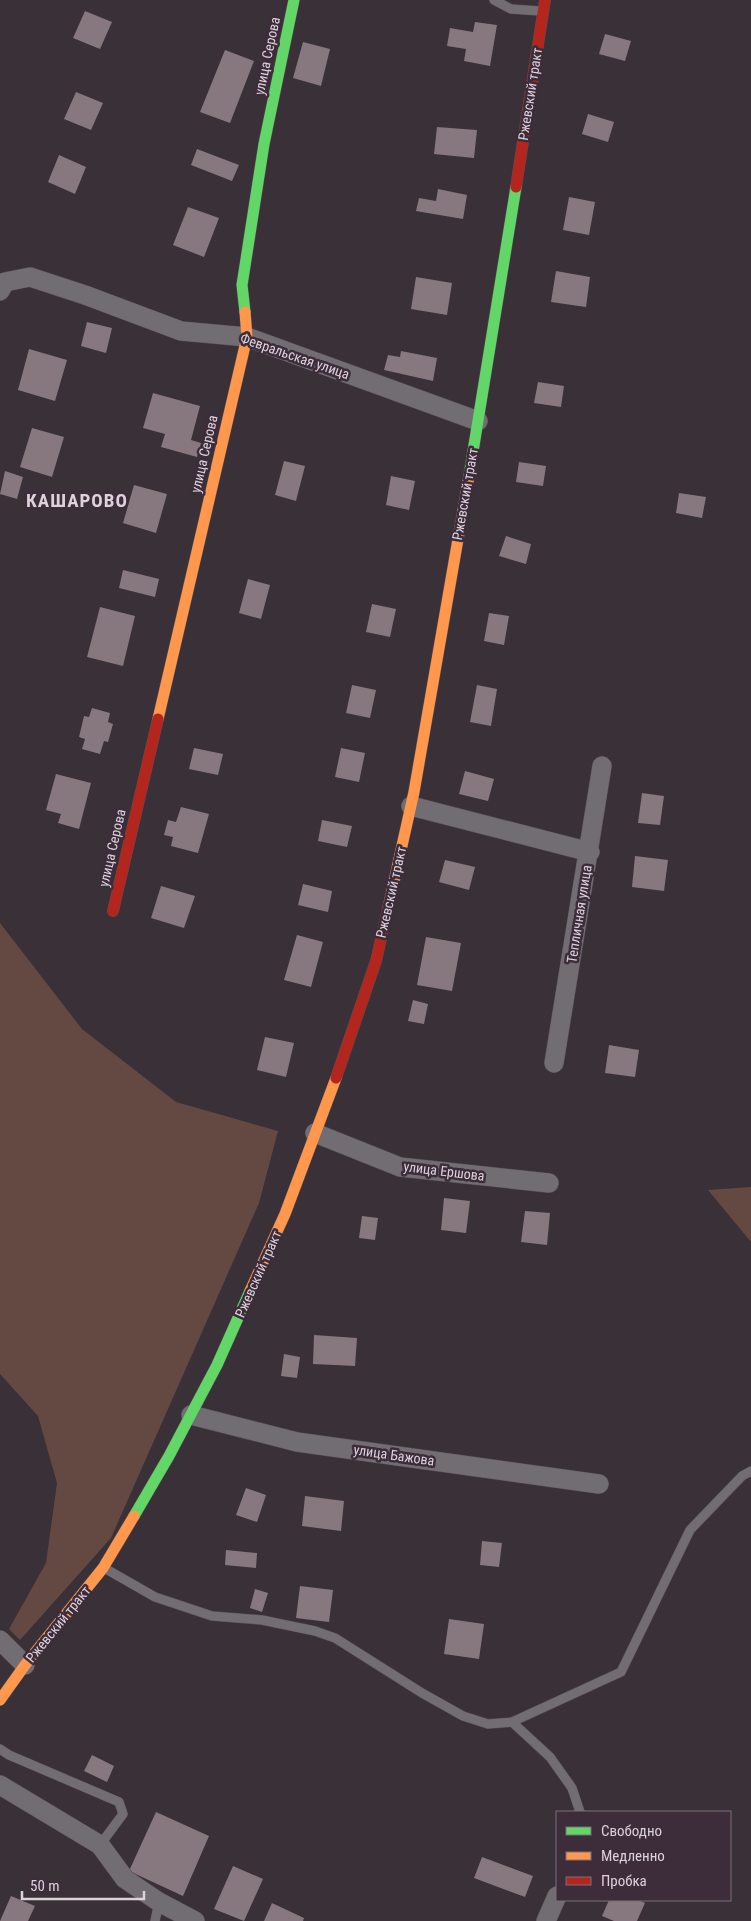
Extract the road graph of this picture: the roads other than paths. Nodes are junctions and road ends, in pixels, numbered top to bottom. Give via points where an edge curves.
1 (294, 0) edge
2 (494, 0) edge
3 (544, 5) edge
4 (0, 291) edge
5 (247, 337) junction
6 (478, 421) junction
7 (602, 766) dead end
8 (411, 806) junction
9 (590, 852) junction
10 (113, 911) dead end
11 (554, 1063) dead end
12 (315, 1133) junction
13 (549, 1183) dead end
14 (191, 1414) junction
15 (751, 1471) edge
16 (599, 1484) dead end
17 (103, 1568) junction
18 (0, 1640) edge
19 (25, 1665) junction
20 (0, 1700) edge
21 (512, 1722) junction
22 (0, 1749) edge
23 (0, 1785) edge
24 (580, 1811) edge
25 (100, 1845) junction
26 (556, 1898) edge
27 (159, 1902) junction
28 (155, 1921) edge
29 (195, 1921) edge
30 (546, 1921) edge

1 - 5 main road, улица Серова via 264,144 242,285
2 - 3 lane via 511,9
3 - 6 main road, Ржевский тракт
4 - 5 street, Февральская улица via 5,282 30,277 181,331
5 - 6 street, Февральская улица
5 - 10 main road, улица Серова
6 - 8 main road, Ржевский тракт
7 - 9 street, Тепличная улица
8 - 9 street
8 - 12 main road, Ржевский тракт via 376,961
9 - 11 street, Тепличная улица
12 - 13 street, улица Ершова via 400,1167
12 - 14 main road, Ржевский тракт via 285,1214 217,1365
14 - 16 street, улица Бажова via 297,1442
14 - 17 main road, Ржевский тракт
15 - 21 lane via 742,1476 690,1530 621,1672
17 - 19 main road, Ржевский тракт
17 - 21 lane via 155,1597 212,1616 262,1620 322,1633 463,1716 488,1724
18 - 19 street
19 - 20 main road, Ржевский тракт
21 - 24 lane via 550,1757 572,1788
22 - 25 lane via 119,1802 123,1814
23 - 25 street
25 - 27 street via 125,1879
26 - 30 street
27 - 28 lane
27 - 29 street

